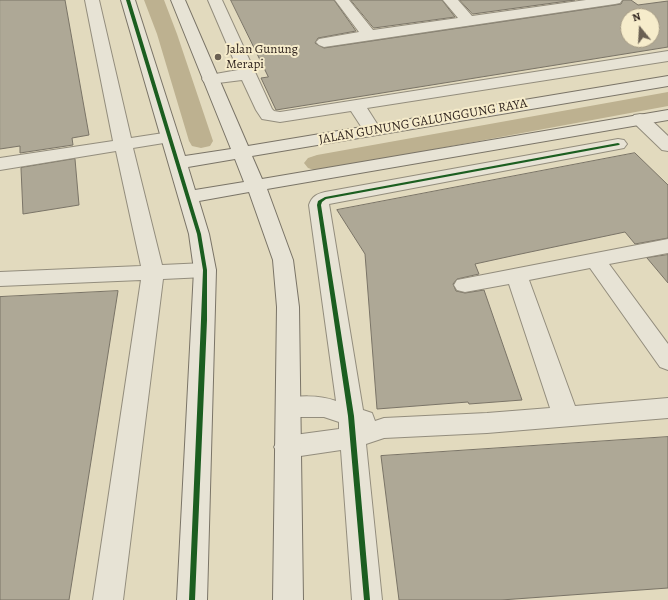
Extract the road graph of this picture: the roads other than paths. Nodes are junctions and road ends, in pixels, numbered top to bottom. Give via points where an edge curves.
1 (92, 0) edge
2 (128, 0) edge
3 (180, 0) edge
4 (214, 0) edge
5 (342, 0) edge
6 (450, 0) edge
7 (615, 0) edge
8 (565, 3) edge
9 (468, 21) junction
10 (369, 36) junction
11 (324, 42) dead end
12 (668, 56) edge
13 (248, 74) junction
14 (210, 79) junction
15 (668, 81) edge
16 (356, 106) junction
17 (668, 114) edge
18 (640, 120) junction
19 (372, 130) junction
20 (170, 137) junction
21 (123, 144) junction
22 (618, 144) dead end
23 (668, 146) edge
24 (240, 153) junction
25 (399, 161) junction
26 (178, 163) junction
27 (0, 164) edge
28 (414, 181) junction
29 (254, 185) junction
30 (188, 197) junction
31 (668, 246) edge
32 (595, 260) junction
33 (205, 270) junction
34 (153, 272) junction
35 (517, 275) junction
36 (0, 279) edge
37 (465, 285) dead end
38 (668, 361) edge
39 (289, 407) junction
40 (668, 408) edge
41 (566, 416) junction
42 (352, 427) junction
43 (287, 447) junction
44 (108, 600) edge
45 (192, 600) edge
46 (288, 600) edge
47 (367, 600) edge

1 - 21 street
2 - 20 street
3 - 14 street
4 - 13 street
5 - 10 street
6 - 9 street
7 - 8 street
8 - 9 street
9 - 10 street
10 - 11 street
12 - 16 street
13 - 14 street
13 - 16 street via 268,115 280,117
14 - 24 street
15 - 19 street, JALAN GUNUNG GALUNGGUNG RAYA
16 - 19 street
17 - 18 street
18 - 23 street
18 - 25 street
19 - 24 street, JALAN GUNUNG GALUNGGUNG RAYA
20 - 21 street
20 - 26 street
21 - 27 street
21 - 34 street
22 - 28 street
24 - 26 street, JALAN GUNUNG GALUNGGUNG RAYA
24 - 29 street
25 - 28 street
25 - 29 street
26 - 30 street
28 - 42 street via 320,201
29 - 30 street
29 - 39 street via 267,213 283,260 288,307
30 - 33 street via 199,234
31 - 32 street
32 - 35 street
32 - 38 street
33 - 34 street
33 - 45 street
34 - 36 street
34 - 44 street
35 - 37 street
35 - 41 street
39 - 42 street via 325,406
39 - 43 street
40 - 41 street
41 - 42 street via 487,424
42 - 43 street
42 - 47 street
43 - 46 street

